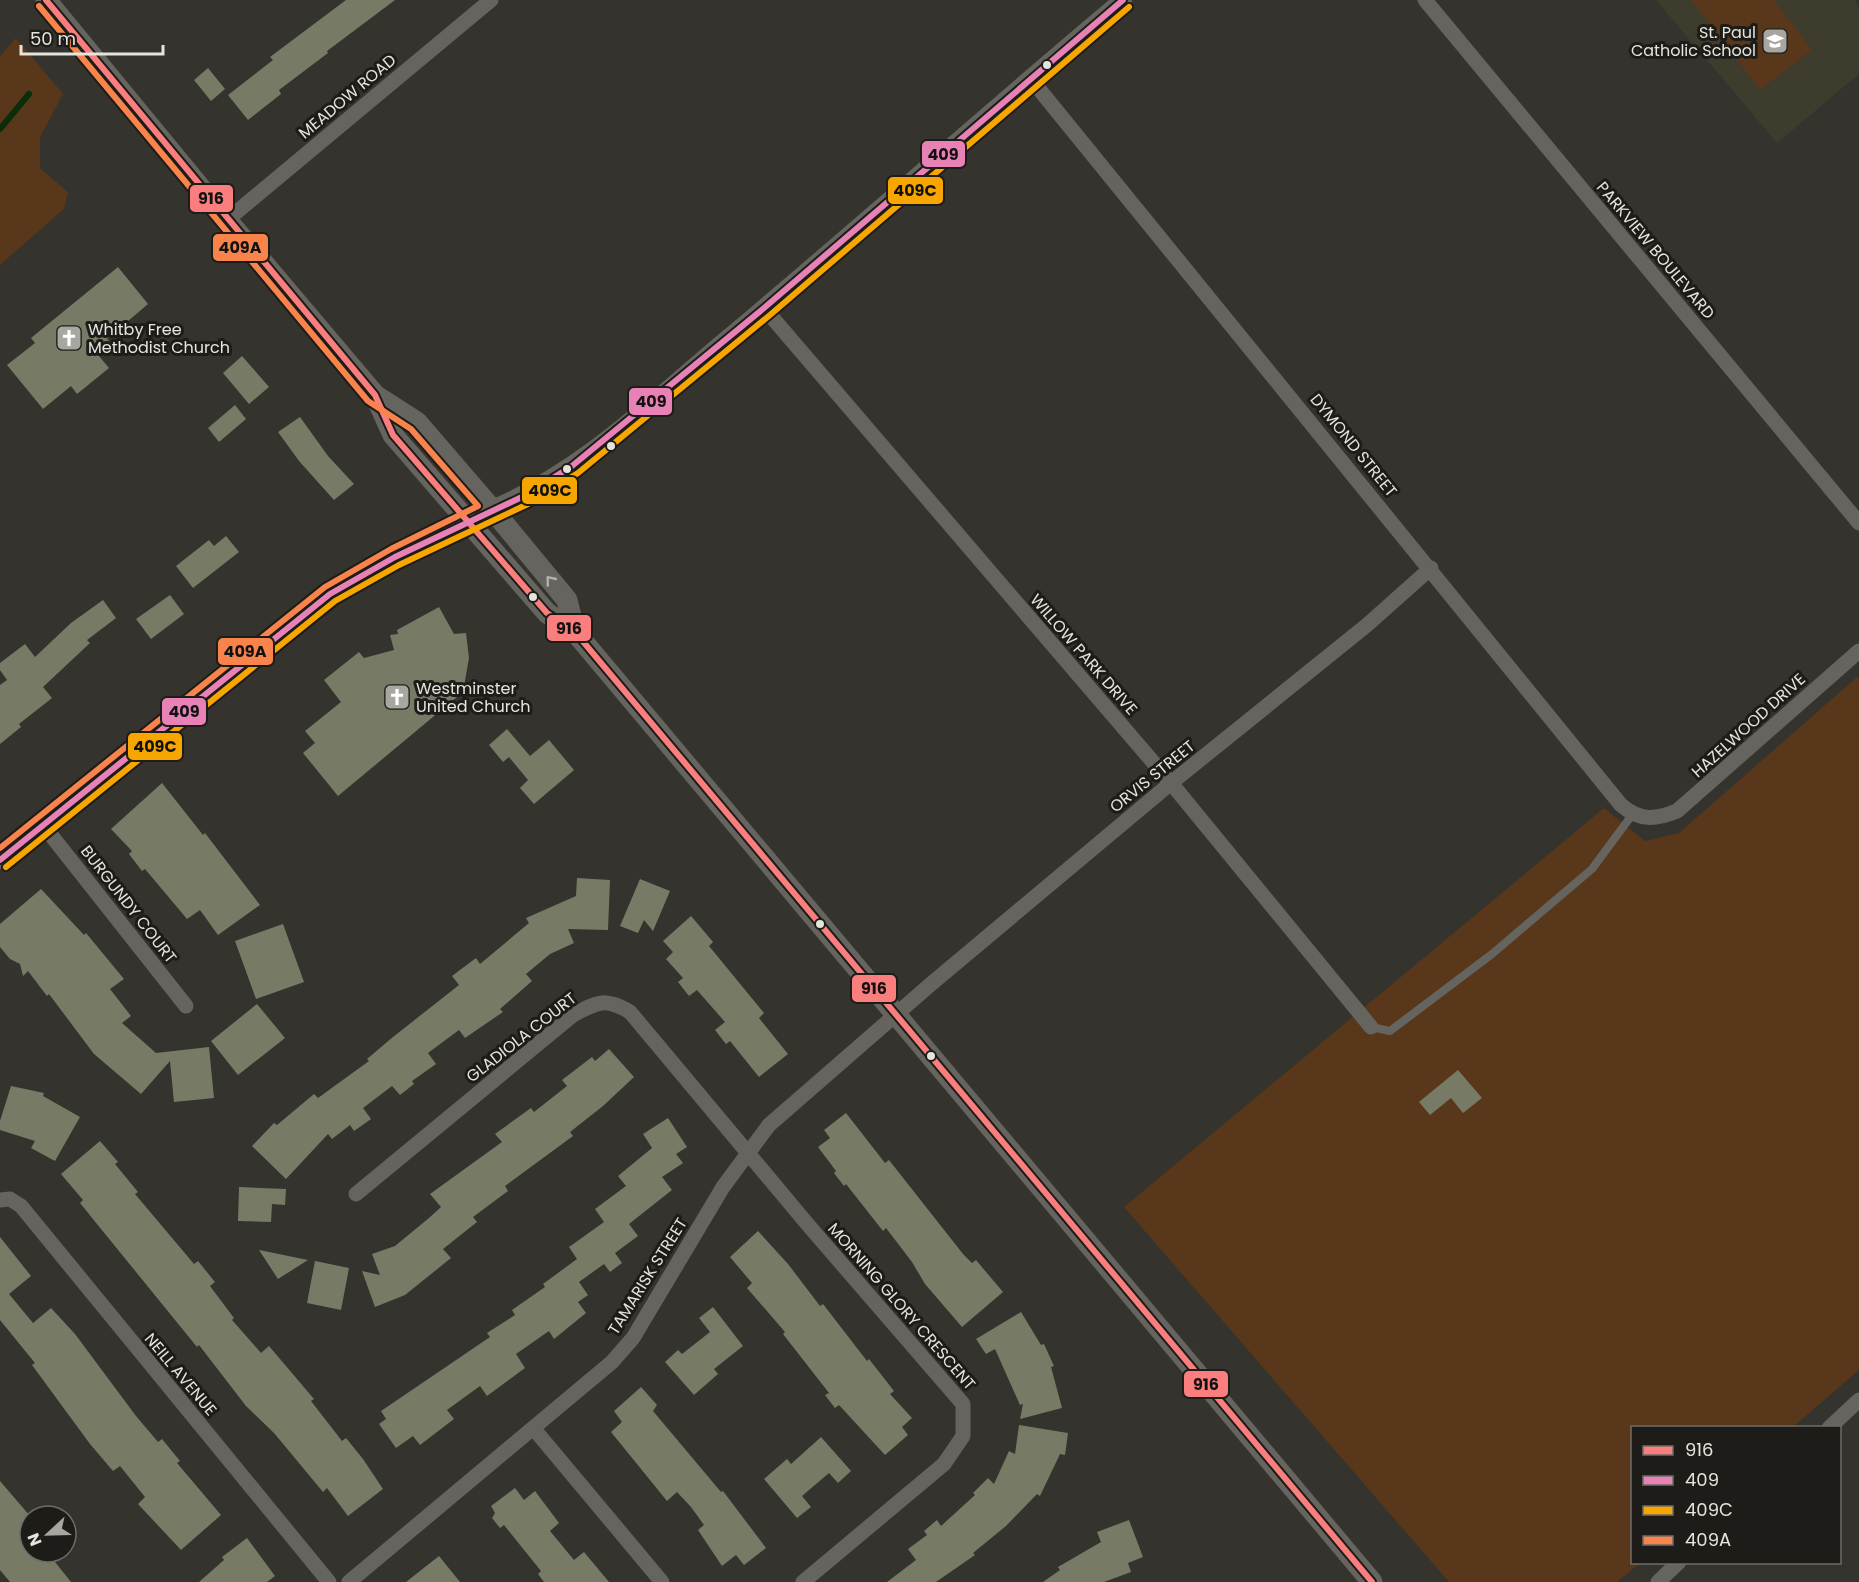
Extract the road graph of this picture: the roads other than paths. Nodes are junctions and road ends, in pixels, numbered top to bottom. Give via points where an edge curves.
1 (46, 0) edge
2 (491, 0) edge
3 (1123, 0) edge
4 (1425, 0) edge
5 (1030, 78) junction
6 (227, 220) junction
7 (764, 308) junction
8 (375, 395) junction
9 (492, 509) junction
10 (466, 522) junction
11 (1859, 523) edge
12 (1431, 568) junction
13 (575, 632) junction
14 (1859, 651) edge
15 (1171, 783) junction
16 (1632, 815) junction
17 (43, 825) junction
18 (0, 860) edge
19 (186, 1006) dead end
20 (897, 1013) junction
21 (1371, 1027) joint
22 (747, 1150) junction
23 (356, 1194) dead end
24 (0, 1200) edge
25 (1858, 1403) edge
26 (1831, 1426) edge
27 (534, 1429) junction
28 (1678, 1564) edge
29 (329, 1582) edge
30 (349, 1582) edge
31 (662, 1582) edge
32 (803, 1582) edge
33 (1372, 1582) edge
34 (1658, 1582) edge

1 - 6 main road
2 - 6 street, MEADOW ROAD
3 - 5 street
4 - 11 street, PARKVIEW BOULEVARD
5 - 7 street
5 - 12 street, DYMOND STREET
6 - 8 main road
7 - 9 street via 572,466 524,496
7 - 15 street, WILLOW PARK DRIVE
8 - 9 main road via 417,422
8 - 10 main road via 393,435
9 - 10 street
13 -> 9 main road via 567,600
10 - 13 main road via 547,613
10 - 17 street via 330,594
12 - 15 street, ORVIS STREET via 1367,625
12 - 16 street, DYMOND STREET
13 - 20 main road
14 - 16 street, HAZELWOOD DRIVE via 1694,799 1658,819
15 - 20 street, ORVIS STREET
15 - 21 street, WILLOW PARK DRIVE
16 - 21 lane via 1592,869 1492,954 1390,1031
17 - 18 street
17 - 19 street, BURGUNDY COURT
20 - 22 street, TAMARISK STREET via 769,1125
20 - 33 main road
22 - 23 street, GLADIOLA COURT via 630,1012 613,1002 595,1003 573,1015
22 - 27 street, TAMARISK STREET via 633,1338 612,1362
22 - 32 street, MORNING GLORY CRESCENT via 963,1404 963,1436 944,1464
24 - 29 street, NEILL AVENUE via 21,1206
25 - 26 street
27 - 30 street, TAMARISK STREET
27 - 31 street
28 - 34 street

